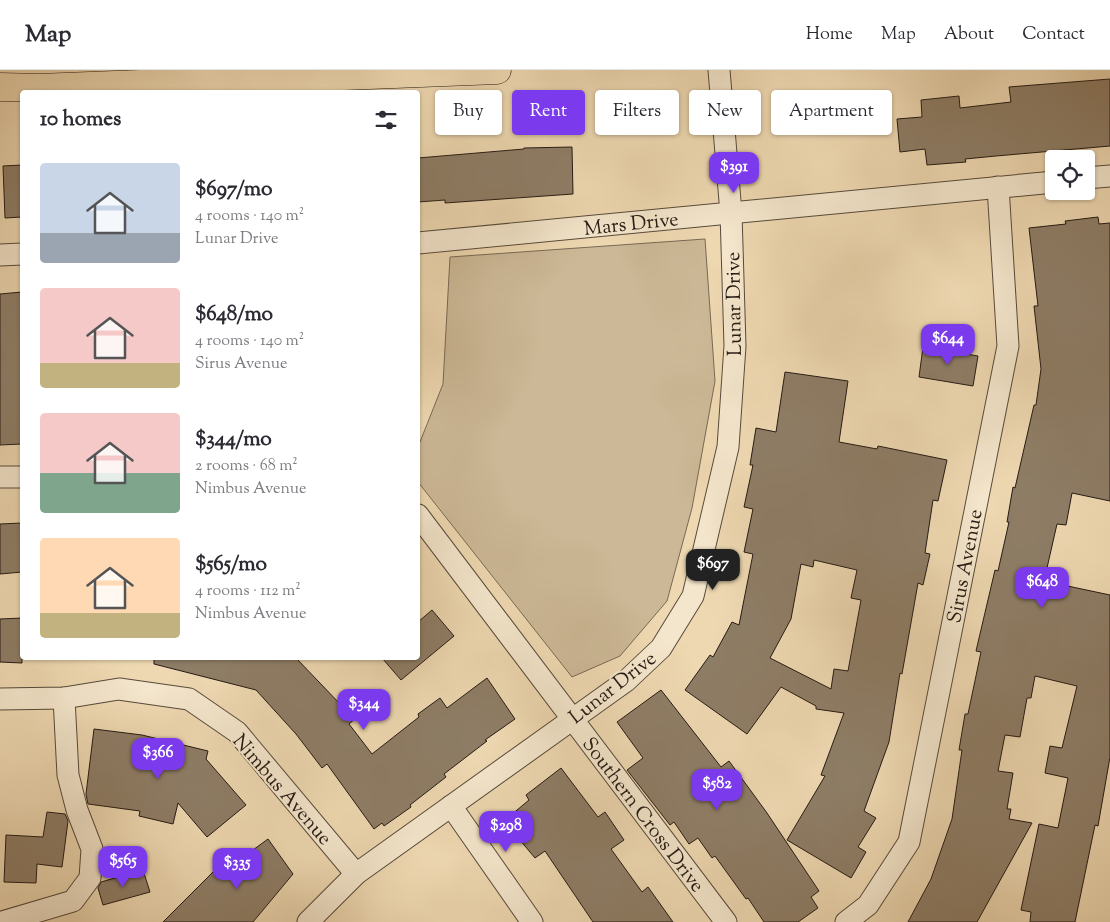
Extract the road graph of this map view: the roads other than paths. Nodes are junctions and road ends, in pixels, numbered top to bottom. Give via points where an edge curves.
1 (497, 70) edge
2 (719, 70) edge
3 (295, 74) edge
4 (0, 87) edge
5 (39, 88) junction
6 (26, 90) edge
7 (20, 91) edge
8 (0, 94) edge
9 (1110, 176) edge
10 (1095, 177) edge
11 (1045, 183) edge
12 (998, 187) junction
13 (731, 213) junction
14 (420, 244) edge
15 (20, 254) edge
16 (0, 255) edge
17 (20, 476) edge
18 (0, 477) edge
19 (420, 517) edge
20 (64, 698) junction
21 (0, 700) edge
22 (572, 718) junction
23 (451, 806) junction
24 (356, 874) junction
25 (2, 922) edge
26 (308, 922) edge
27 (532, 922) edge
28 (726, 922) edge
29 (846, 922) edge

1 - 3 highway
2 - 13 street, Lunar Drive
3 - 5 highway
4 - 5 highway
5 - 6 highway
7 - 8 highway
9 - 10 street
11 - 12 street, Mars Drive
12 - 13 street, Mars Drive
12 - 29 street, Sirus Avenue via 1008,346 909,842 868,905
13 - 14 street, Mars Drive
13 - 22 street, Lunar Drive via 735,346 728,447 693,596 661,648 626,681
15 - 16 street
17 - 18 street
19 - 22 street, Southern Cross Drive
20 - 21 street, Nimbus Avenue
20 - 24 street, Nimbus Avenue via 119,689 189,699 237,732
20 - 25 street via 68,775 92,849 90,878 73,901
22 - 23 street, Lunar Drive
22 - 28 street, Southern Cross Drive
23 - 24 street, Lunar Drive
23 - 27 street
24 - 26 street, Lunar Drive

